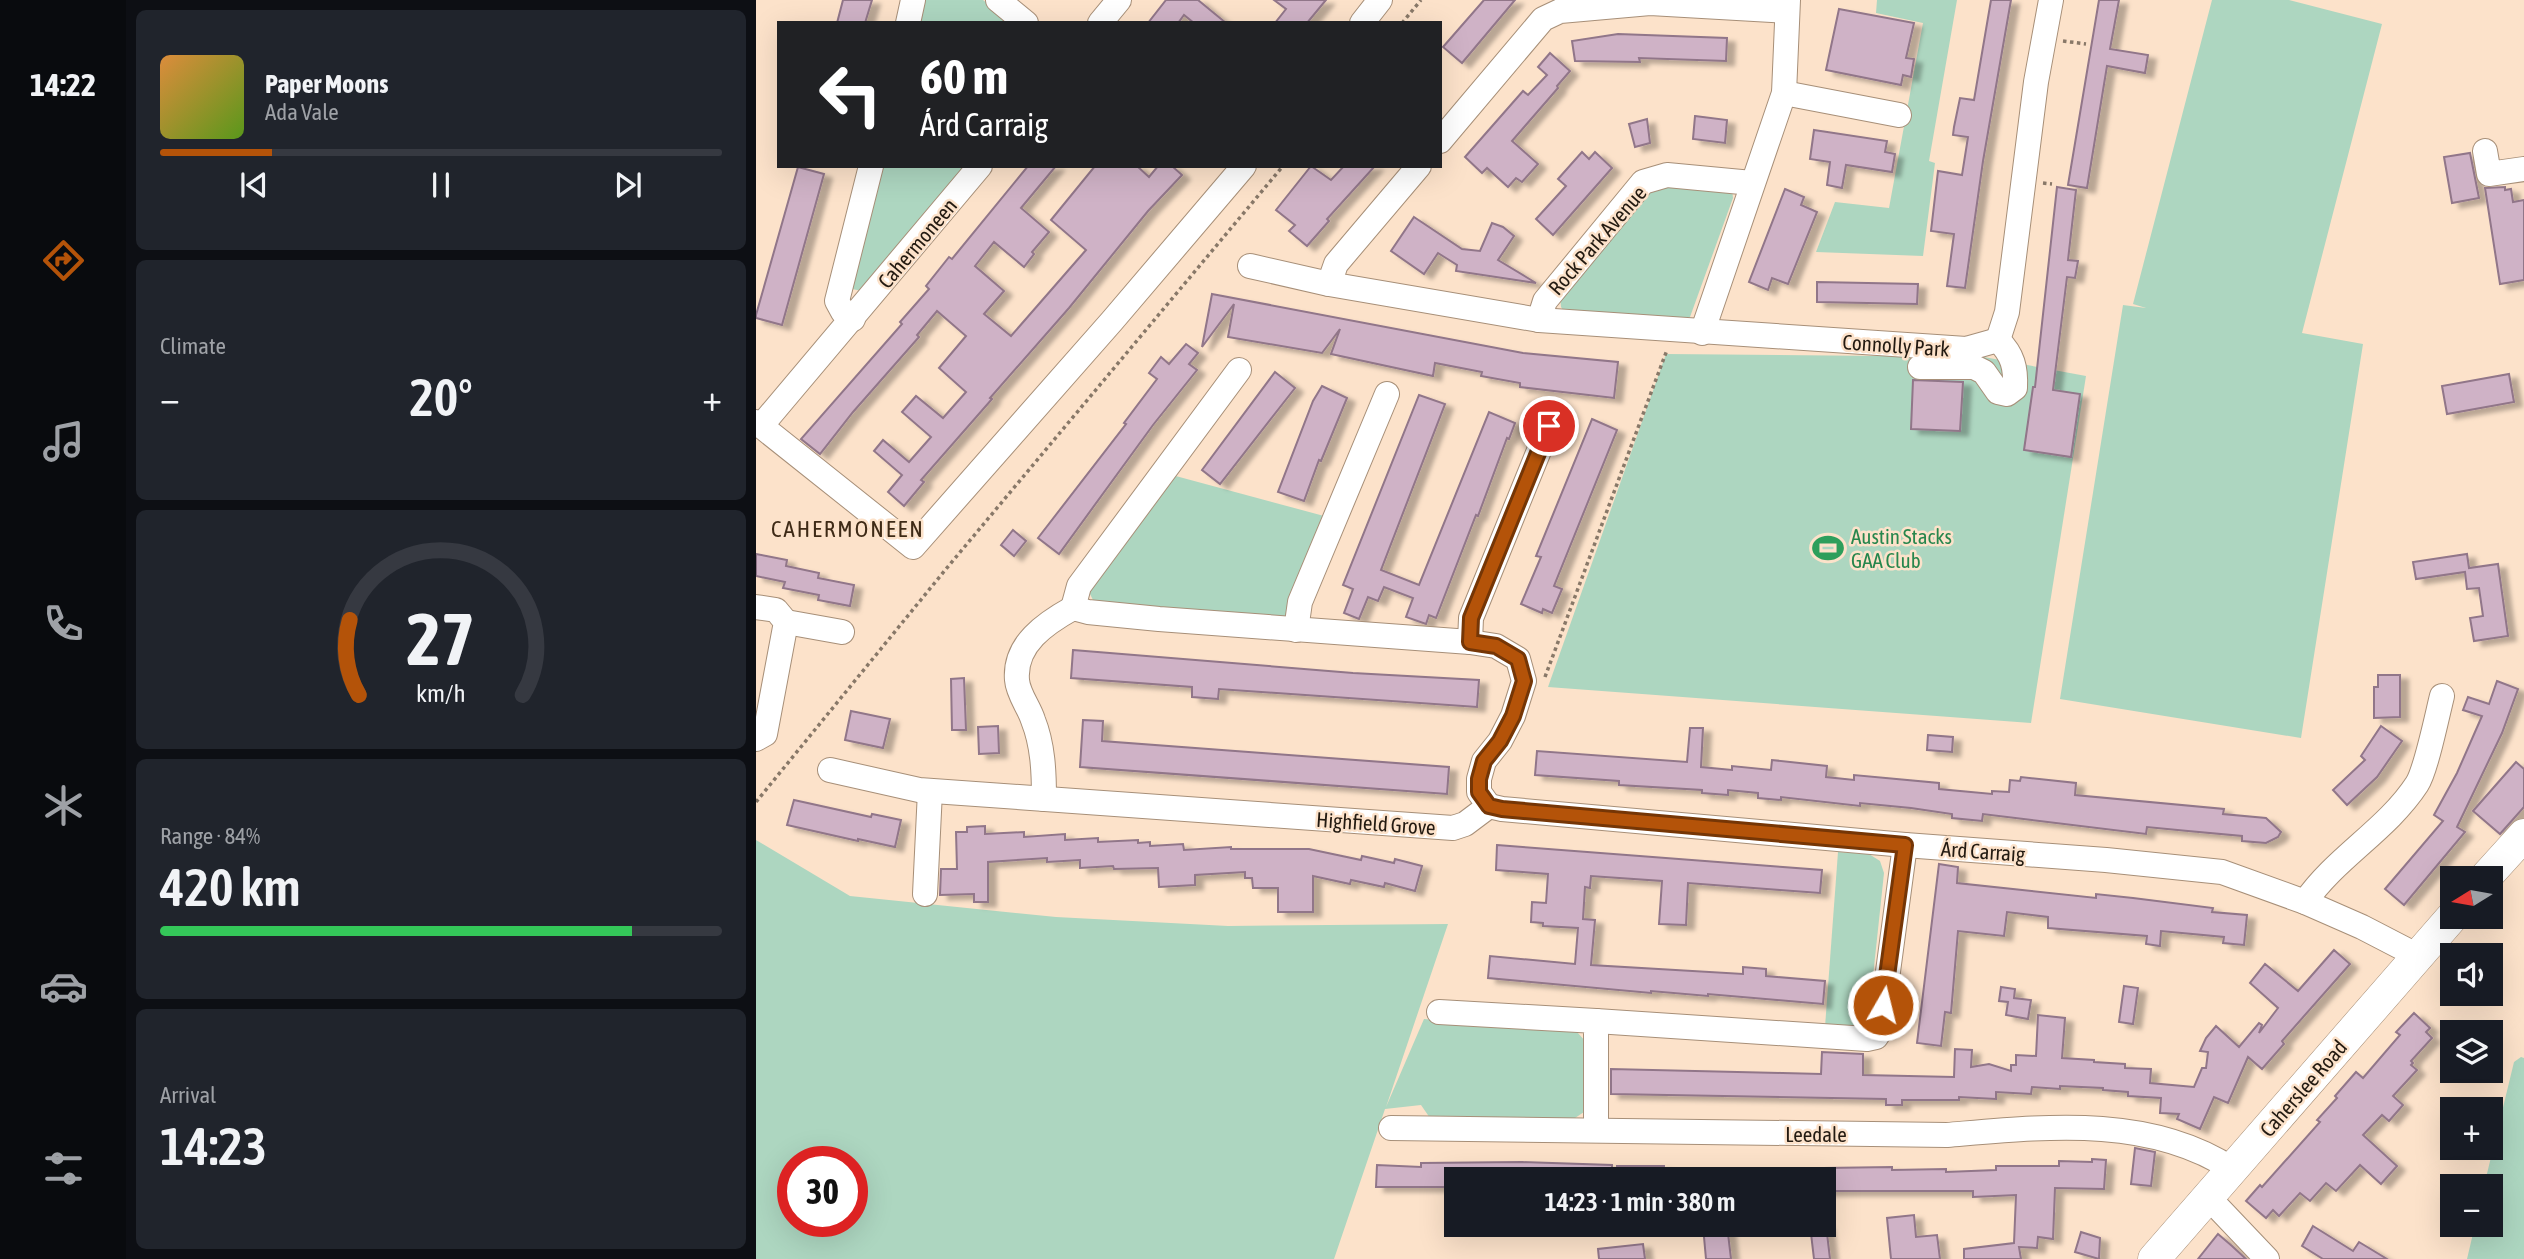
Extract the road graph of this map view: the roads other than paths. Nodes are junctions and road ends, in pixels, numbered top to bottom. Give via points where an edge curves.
1 (913, 0) edge
2 (998, 0) edge
3 (1119, 0) edge
4 (1380, 0) edge
5 (2051, 0) edge
6 (1787, 6) edge
7 (908, 21) edge
8 (1024, 21) edge
9 (1102, 21) edge
10 (1364, 21) edge
11 (1784, 93) junction
12 (1899, 116) dead end
13 (1442, 139) edge
14 (2485, 152) dead end
15 (870, 168) edge
16 (978, 168) edge
17 (1242, 168) edge
18 (1417, 168) edge
19 (2524, 169) edge
20 (1752, 183) junction
21 (1250, 266) dead end
22 (1329, 284) junction
23 (853, 319) junction
24 (1539, 320) junction
25 (1702, 333) junction
26 (1998, 340) junction
27 (1920, 367) dead end
28 (1239, 370) dead end
29 (1387, 394) dead end
30 (758, 424) edge
31 (1549, 426) dead end
32 (756, 607) edge
33 (1073, 608) junction
34 (786, 622) junction
35 (1296, 630) junction
36 (842, 632) dead end
37 (1470, 642) junction
38 (2442, 696) dead end
39 (756, 739) edge
40 (830, 770) dead end
41 (930, 791) junction
42 (1044, 799) junction
43 (1489, 806) junction
44 (2524, 835) edge
45 (1905, 845) junction
46 (2496, 866) edge
47 (925, 894) dead end
48 (2305, 902) junction
49 (2442, 929) edge
50 (2418, 956) junction
51 (1439, 1012) dead end
52 (1596, 1021) junction
53 (1391, 1128) dead end
54 (1596, 1130) junction
55 (2232, 1169) junction
56 (2208, 1197) junction
57 (2154, 1259) edge
58 (2267, 1259) edge

1 - 7 street
2 - 8 street
3 - 9 street
4 - 10 street
5 - 26 street via 2007,312
6 - 11 street
6 - 13 street via 1650,3 1560,11 1543,19
11 - 12 street
11 - 20 street
14 - 19 street via 2489,174
15 - 23 street, Cahermoneen via 837,301
16 - 23 street, Cahermoneen
17 - 30 street, Cahermoneen via 914,547
18 - 22 street via 1336,264
20 - 24 street, Rock Park Avenue via 1667,175 1643,182 1545,301
20 - 25 street
21 - 22 street, Rock Park Avenue
22 - 24 street, Rock Park Avenue
23 - 30 street, Cahermoneen
24 - 25 street, Rock Park Avenue
25 - 26 street, Connolly Park via 1966,349
26 - 27 street via 2010,352 2016,372 2015,388 2007,394 1998,392 1984,372 1974,367
28 - 33 street via 1079,586
29 - 35 street via 1300,602
31 - 37 street via 1471,618
32 - 34 street via 776,610
33 - 35 street
33 - 42 street via 1031,636 1019,666 1017,680 1040,743
34 - 36 street
34 - 39 street via 765,734
35 - 37 street
37 - 43 street via 1496,646 1518,659 1524,681 1513,716 1484,761 1479,792
38 - 48 street via 2418,782 2391,818 2318,883
40 - 41 street, Highfield Grove
41 - 42 street, Highfield Grove
41 - 47 street
42 - 43 street, Highfield Grove via 1453,828
43 - 45 street, Árd Carraig
44 - 46 main road
45 - 48 street, Árd Carraig via 2204,869
45 - 52 street via 1876,1037
48 - 50 street, Árd Carraig
49 - 50 main road, Caherslee Road
50 - 55 main road, Caherslee Road
51 - 52 street
52 - 54 street
53 - 54 street, Leedale
54 - 55 street, Leedale via 1947,1136 2036,1128 2110,1129 2196,1148
55 - 56 main road, Caherslee Road
56 - 57 main road, Caherslee Road
56 - 58 street

